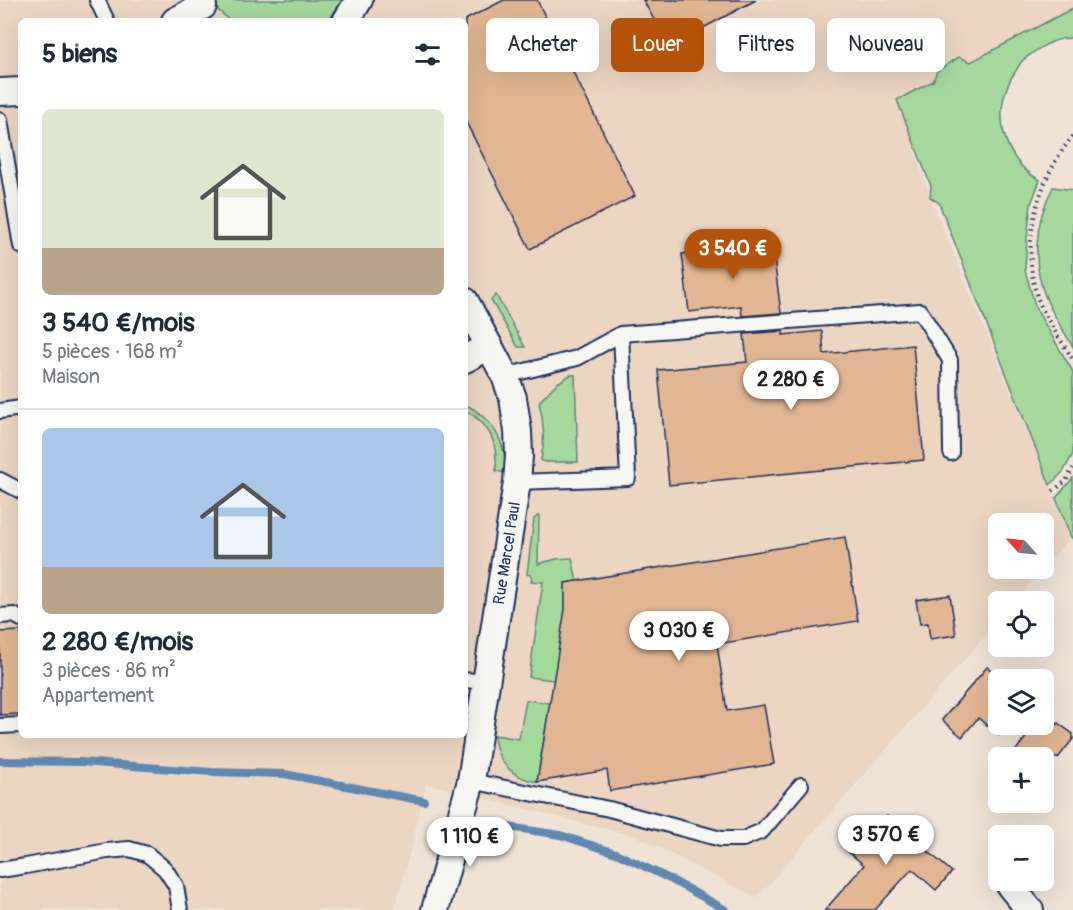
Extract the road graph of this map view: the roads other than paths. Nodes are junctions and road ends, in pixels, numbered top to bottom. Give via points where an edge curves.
1 (97, 0) edge
2 (359, 0) edge
3 (206, 9) edge
4 (106, 18) edge
5 (183, 18) edge
6 (348, 18) edge
7 (18, 91) edge
8 (0, 93) edge
9 (0, 120) edge
10 (6, 194) edge
11 (18, 236) edge
12 (468, 307) edge
13 (621, 334) junction
14 (489, 346) junction
15 (468, 357) edge
16 (505, 376) junction
17 (18, 408) edge
18 (0, 411) edge
19 (951, 453) dead end
20 (0, 480) edge
21 (517, 482) junction
22 (18, 489) edge
23 (0, 615) edge
24 (18, 617) edge
25 (476, 681) edge
26 (18, 725) edge
27 (0, 726) edge
28 (471, 781) junction
29 (801, 786) dead end
30 (0, 870) edge
31 (1014, 891) edge
32 (180, 910) edge
33 (435, 910) edge
34 (1030, 910) edge

1 - 4 lane
2 - 6 street
3 - 5 street
7 - 8 street
9 - 10 lane
10 - 11 lane
12 - 14 street, Rue Marcel Paul
13 - 16 lane via 577,358
13 - 19 lane via 920,311 950,360
13 - 21 lane via 628,478
14 - 15 street
14 - 16 street, Rue Marcel Paul
16 - 21 street, Rue Marcel Paul via 518,431
17 - 18 lane
20 - 22 lane
21 - 25 street, Rue Marcel Paul
23 - 24 lane
25 - 28 street, Rue Marcel Paul
26 - 27 lane
28 - 29 lane via 609,809 721,839 743,839 762,831
28 - 33 street, Rue Marcel Paul
30 - 32 lane via 129,849 147,854 165,869 176,886
31 - 34 street

